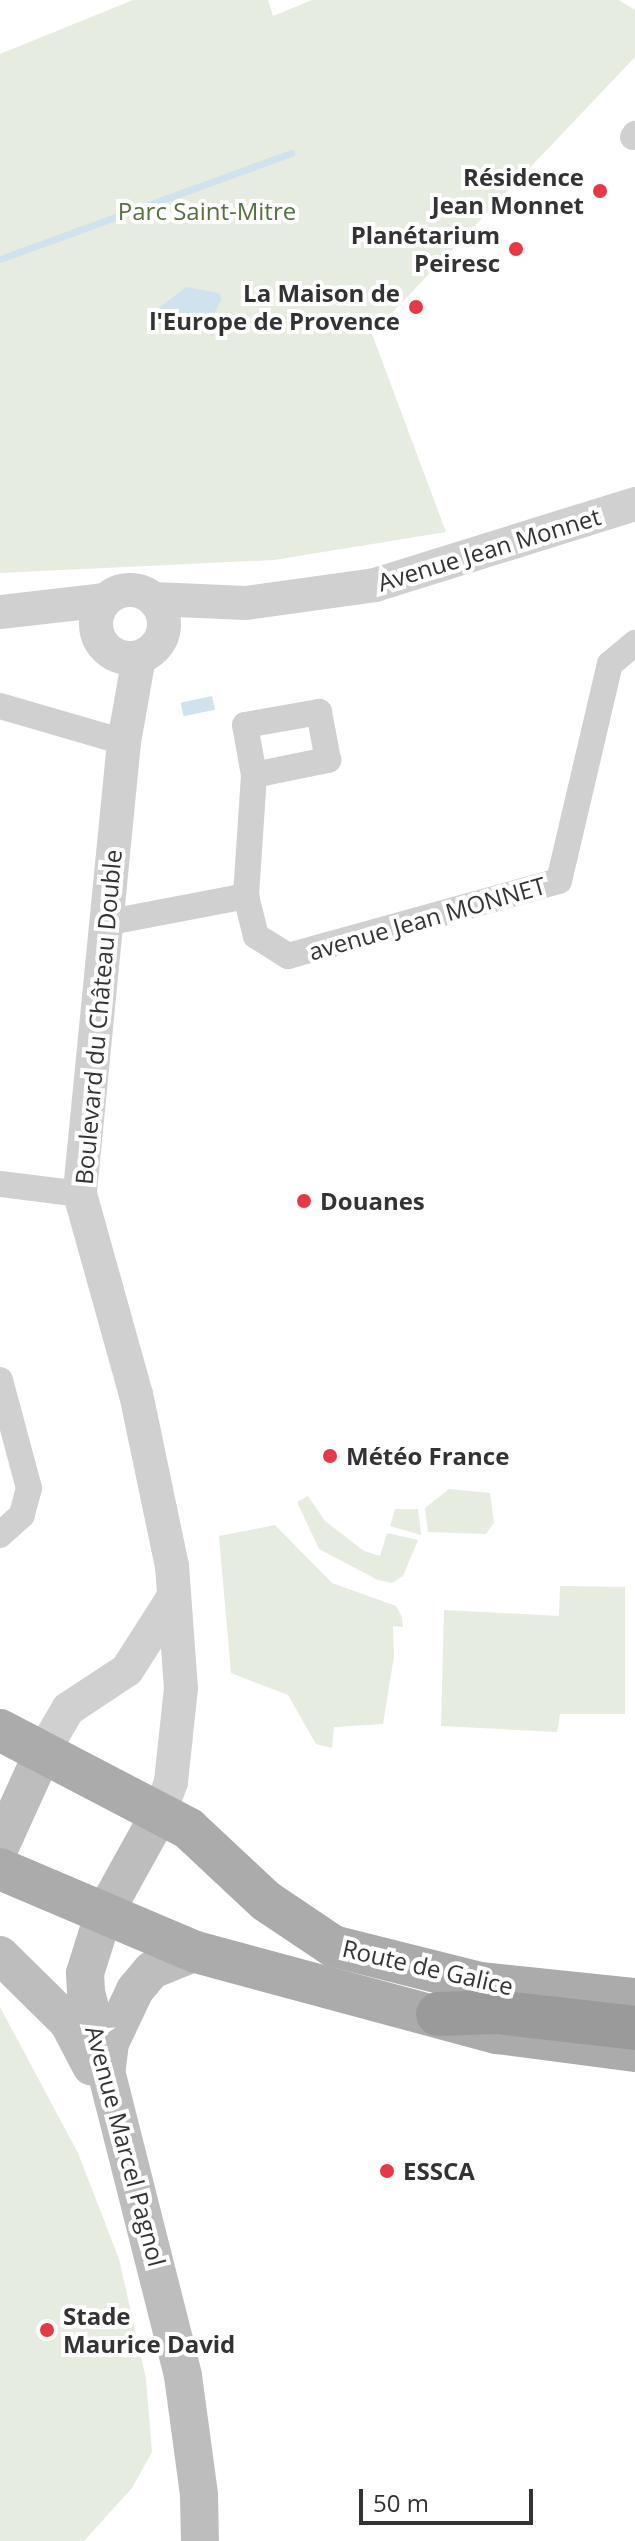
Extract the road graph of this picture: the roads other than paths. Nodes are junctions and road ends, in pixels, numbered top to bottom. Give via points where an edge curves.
1 (635, 504) edge
2 (154, 599) junction
3 (105, 600) junction
4 (246, 603) junction
5 (15, 612) edge
6 (635, 643) edge
7 (129, 647) junction
8 (0, 706) edge
9 (126, 728) junction
10 (254, 775) dead end
11 (246, 896) junction
12 (105, 923) junction
13 (0, 1184) edge
14 (80, 1194) junction
15 (0, 1380) edge
16 (0, 1535) edge
17 (173, 1598) junction
18 (0, 1730) edge
19 (43, 1752) junction
20 (160, 1813) junction
21 (0, 1847) edge
22 (0, 1869) edge
23 (103, 1916) junction
24 (196, 1952) junction
25 (0, 1955) edge
26 (635, 1999) edge
27 (438, 2014) junction
28 (635, 2028) edge
29 (635, 2051) edge
30 (107, 2067) junction
31 (185, 2541) edge
32 (200, 2541) edge

1 - 4 street, Avenue Jean Monnet via 423,574
2 - 3 street, Avenue Jean Monnet via 124,590
2 - 4 street, Avenue Jean Monnet
2 - 7 street, Boulevard du Château Double via 164,617
3 - 5 street
3 - 7 street via 95,619
4 - 7 street, Avenue Jean Monnet
5 - 7 street
6 - 11 street, avenue Jean MONNET via 610,664 559,881 288,956 256,936
7 - 9 street, Boulevard du Château Double
8 - 9 street
9 - 12 street, Boulevard du Château Double
10 - 11 street, avenue Jean MONNET
11 - 12 street
12 - 14 street, Boulevard du Château Double
13 - 14 street
14 - 17 street, Boulevard du Château Double via 157,1484
15 - 16 street via 29,1488 22,1515
17 - 19 street via 135,1661 68,1709
17 - 20 street, Boulevard du Château Double via 181,1688 171,1782
18 - 19 main road, Route de Galice
19 - 20 main road, Route de Galice
19 - 21 main road
20 - 23 main road, Avenue Marcel Pagnol
20 - 26 main road, Route de Galice via 199,1836 266,1901 333,1946 480,1983
22 - 23 main road, Route de Galice
23 - 24 main road, Route de Galice
23 - 30 main road, Avenue Marcel Pagnol via 85,1973
24 - 27 main road, Route de Galice
24 - 30 main road via 152,1970 135,1990 115,2030
25 - 31 main road, Avenue Marcel Pagnol via 68,2022 90,2064 159,2314 180,2420
27 - 28 highway via 497,2012
27 - 29 main road, Route de Galice via 497,2033
30 - 32 main road, Avenue Marcel Pagnol via 183,2376

